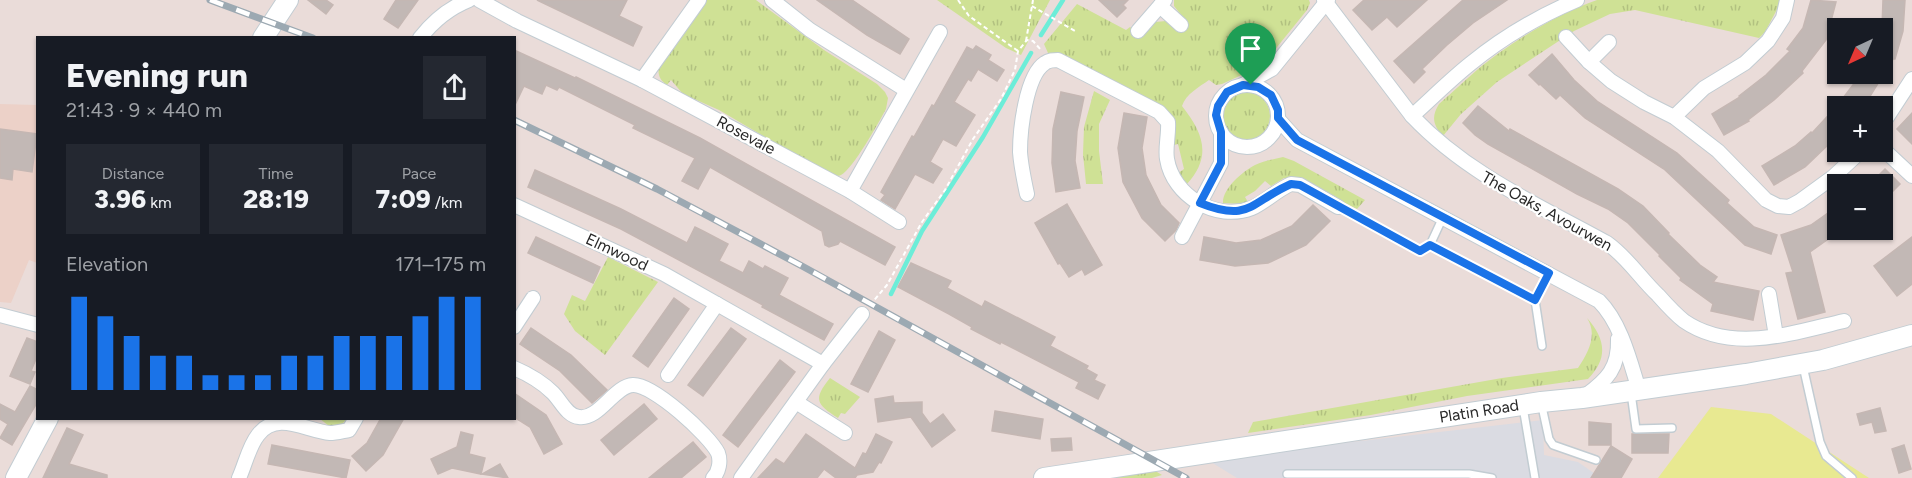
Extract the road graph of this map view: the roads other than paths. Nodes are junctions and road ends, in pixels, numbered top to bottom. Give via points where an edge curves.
1 (288, 0) edge
2 (469, 0) edge
3 (479, 0) edge
4 (699, 0) edge
5 (772, 0) edge
6 (1577, 0) edge
7 (1787, 0) edge
8 (1326, 1) edge
9 (1163, 3) edge
10 (1181, 25) dead end
11 (1138, 31) dead end
12 (940, 32) dead end
13 (264, 36) edge
14 (422, 36) edge
15 (1566, 37) dead end
16 (1609, 42) dead end
17 (1589, 62) junction
18 (1272, 69) junction
19 (1912, 79) edge
20 (642, 80) junction
21 (1243, 85) junction
22 (906, 90) junction
23 (1271, 95) junction
24 (1893, 108) edge
25 (1412, 116) junction
26 (1674, 117) junction
27 (1278, 118) junction
28 (1221, 132) junction
29 (1267, 139) junction
30 (1297, 140) junction
31 (1248, 147) junction
32 (1893, 158) edge
33 (1849, 162) edge
34 (1221, 163) junction
35 (1912, 176) edge
36 (850, 191) junction
37 (1027, 194) dead end
38 (1200, 203) junction
39 (516, 206) edge
40 (1338, 207) joint
41 (1443, 217) junction
42 (899, 222) dead end
43 (1182, 237) dead end
44 (1430, 245) junction
45 (1549, 273) junction
46 (1769, 294) dead end
47 (533, 298) dead end
48 (1535, 300) junction
49 (717, 304) junction
50 (862, 314) road end
51 (0, 315) edge
52 (1844, 321) dead end
53 (36, 324) edge
54 (516, 324) edge
55 (1618, 330) junction
56 (1912, 335) edge
57 (1776, 336) junction
58 (1542, 346) dead end
59 (823, 364) junction
60 (1802, 364) junction
61 (516, 369) edge
62 (668, 375) dead end
63 (1635, 390) junction
64 (1582, 398) junction
65 (796, 402) junction
66 (1532, 403) junction
67 (47, 420) edge
68 (355, 420) edge
69 (298, 421) edge
70 (1672, 428) dead end
71 (845, 433) dead end
72 (1596, 460) dead end
73 (1287, 474) dead end
74 (16, 478) edge
75 (238, 478) edge
76 (713, 478) edge
77 (741, 478) edge
78 (1044, 478) edge
79 (1492, 478) edge
80 (1535, 478) edge
81 (1852, 478) edge

1 - 13 main road
2 - 14 street via 455,6
3 - 20 street, Rosevale
4 - 20 street
5 - 22 street via 810,30
6 - 25 street via 1500,41
7 - 26 street via 1783,18 1768,41 1745,63 1704,88
8 - 18 street
8 - 25 street, The Oaks, Avourwen
9 - 10 street
9 - 11 street
12 - 22 street
15 - 17 street
16 - 17 street
17 - 26 street via 1611,81
18 - 21 street
18 - 23 street
19 - 24 street
20 - 36 street, Rosevale
21 - 23 street via 1258,87
21 - 28 street via 1221,99 1216,115
22 - 36 street
23 - 27 street
25 - 57 street, The Oaks, Avourwen via 1477,171 1622,253 1683,320 1721,337
26 - 33 street via 1718,152 1766,200 1778,206 1788,207 1800,201
27 - 29 street
27 - 30 street
28 - 31 street via 1232,143
28 - 34 street
29 - 30 street
29 - 31 street
30 - 41 street
31 - 34 street
32 - 35 street
34 - 38 street
36 - 42 street, Rosevale
37 - 38 street via 1020,152 1023,113 1038,69 1043,63 1058,60 1159,112 1168,122 1167,158 1172,175 1183,192
38 - 40 street via 1219,211 1238,211 1252,208 1291,184 1300,185
38 - 43 street
39 - 49 street, Elmwood via 664,274
40 - 44 lane via 1420,251
41 - 44 lane
41 - 45 street
44 - 48 lane
45 - 48 lane
45 - 55 street via 1599,301
46 - 57 street
47 - 54 street
48 - 58 lane
49 - 59 street, Elmwood
49 - 62 street
50 - 59 street
51 - 53 street
52 - 57 street, The Oaks, Avourwen
55 - 63 street
55 - 64 street via 1617,355 1611,372
56 - 60 main road, Platin Road
59 - 65 street
60 - 63 main road, Platin Road
60 - 81 lane via 1826,456
61 - 76 street via 528,374 569,413 579,417 589,416 625,387 642,386 688,418 717,453 720,464
63 - 64 main road, Platin Road
63 - 70 lane via 1636,429
64 - 66 main road, Platin Road
65 - 71 street
65 - 77 street
66 - 72 lane via 1553,445
66 - 78 main road, Platin Road
66 - 80 lane
67 - 74 main road
68 - 69 street via 349,430 330,433
69 - 75 street via 267,426 258,435
73 - 79 lane via 1469,474

